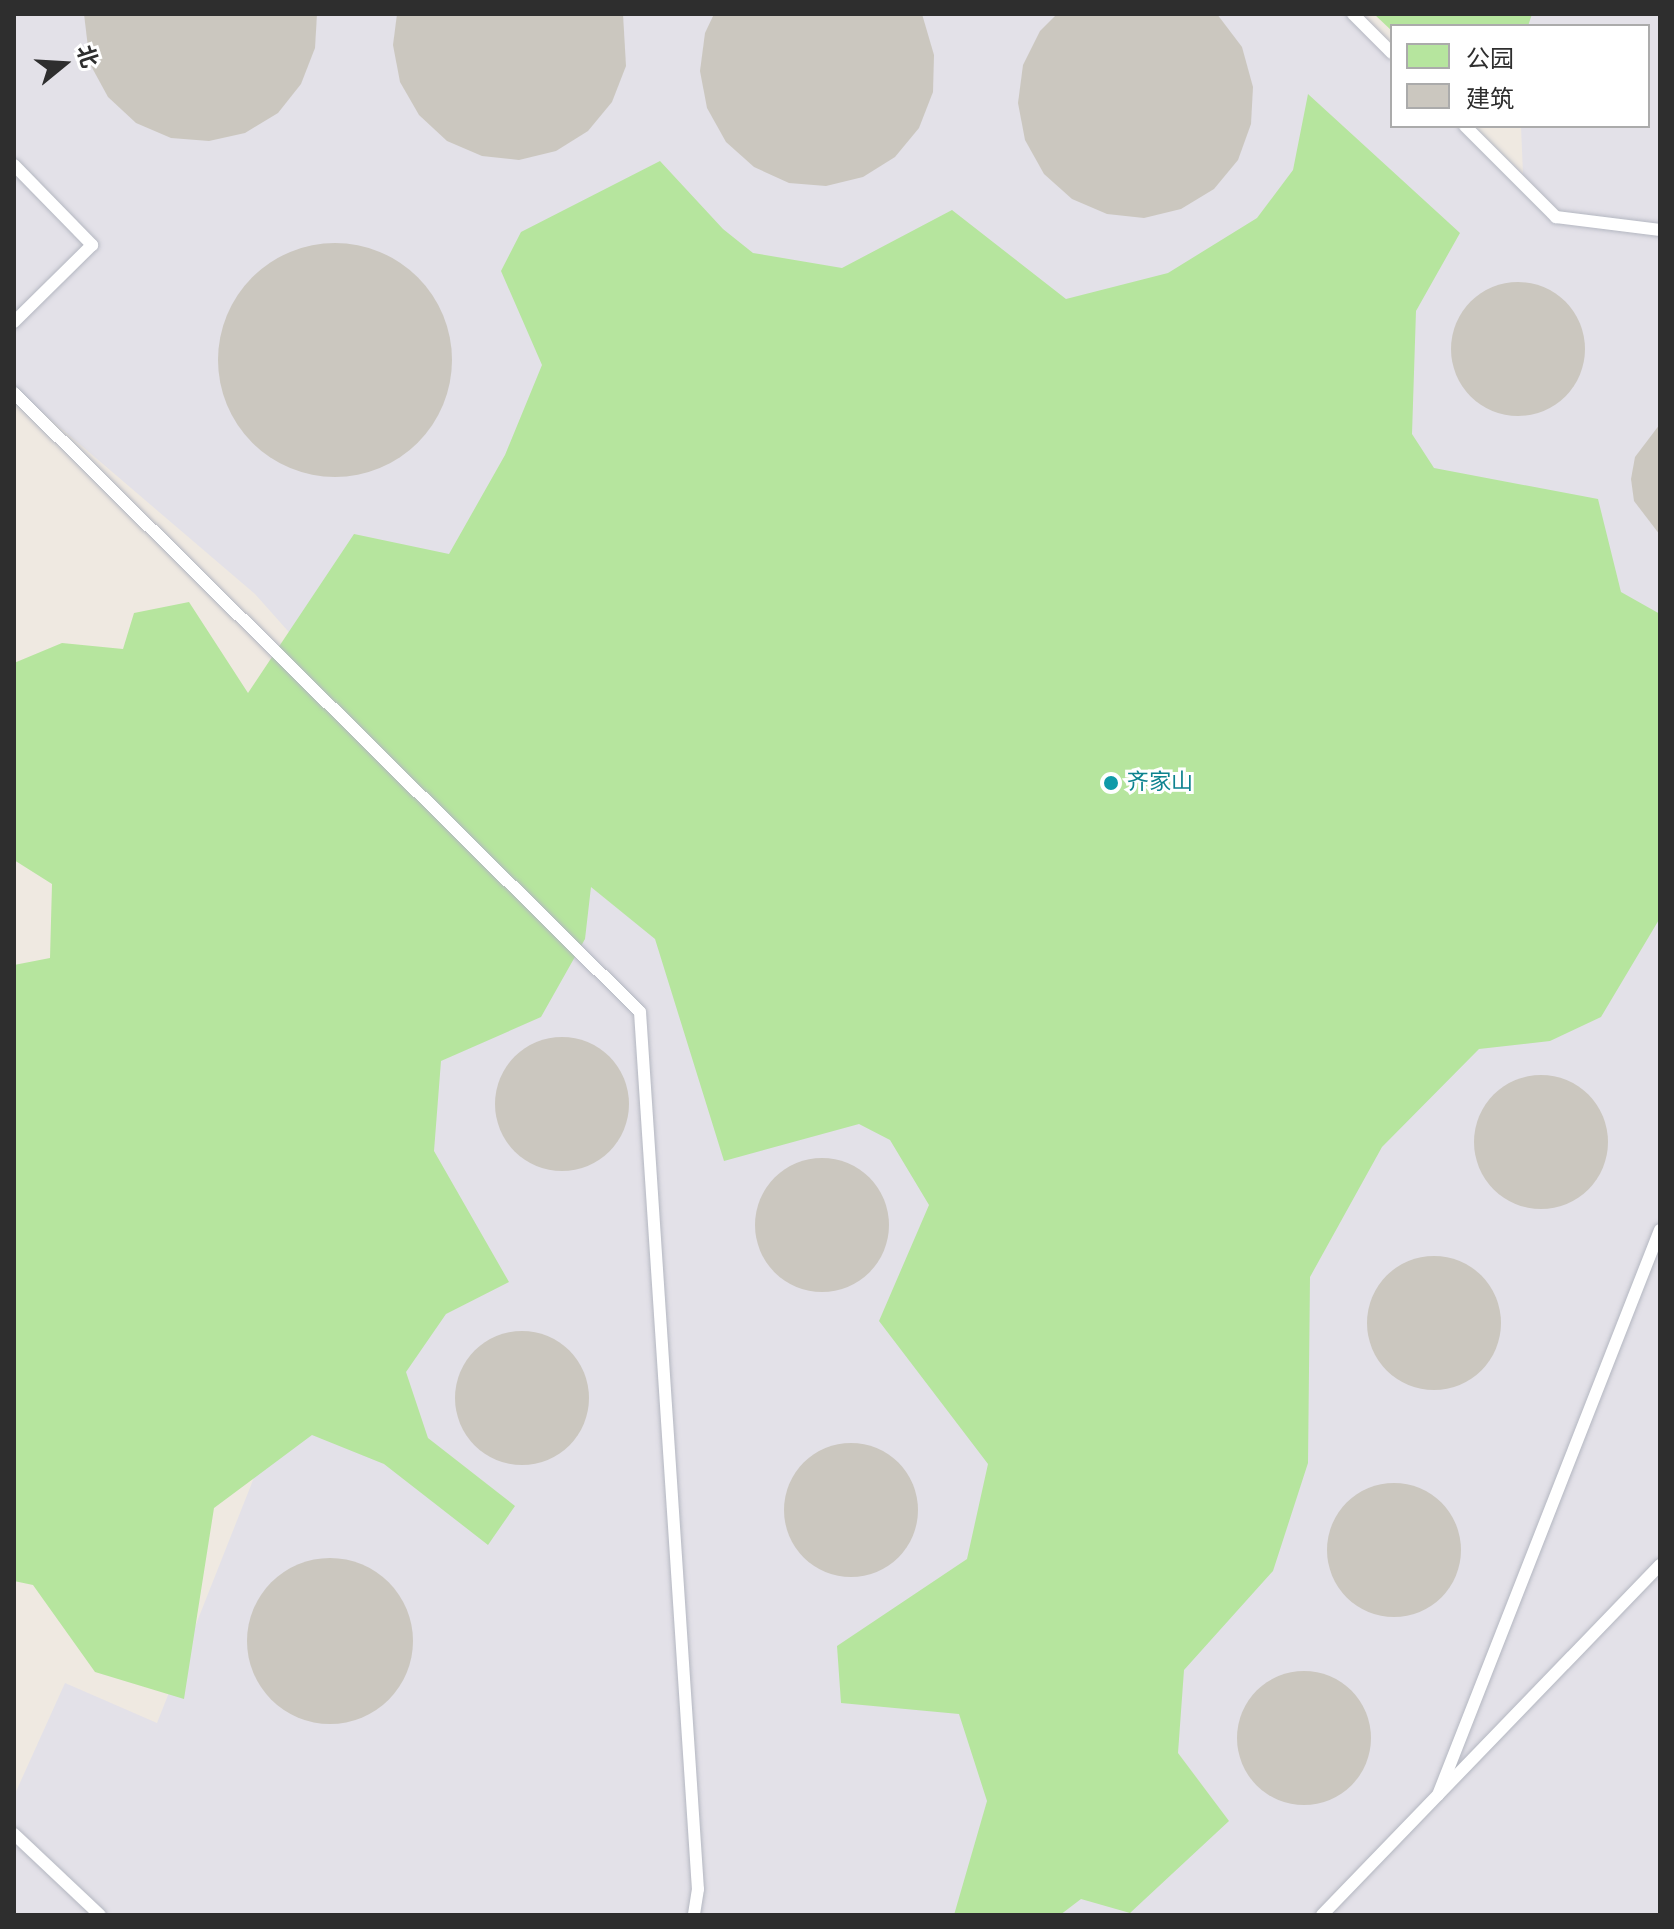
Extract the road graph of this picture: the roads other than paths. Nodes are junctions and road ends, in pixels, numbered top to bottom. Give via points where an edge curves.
1 (1353, 14) edge
2 (1390, 51) edge
3 (1467, 128) edge
4 (14, 165) edge
5 (1660, 230) edge
6 (14, 322) edge
7 (14, 393) edge
8 (1660, 1230) edge
9 (1660, 1565) edge
10 (1438, 1795) junction
11 (14, 1834) edge
12 (100, 1915) edge
13 (694, 1915) edge
14 (1322, 1915) edge

1 - 2 lane
3 - 5 lane via 1556,217
4 - 6 lane via 92,245
7 - 13 lane via 640,1012 698,1889
8 - 10 lane
9 - 10 lane
10 - 14 lane
11 - 12 lane

